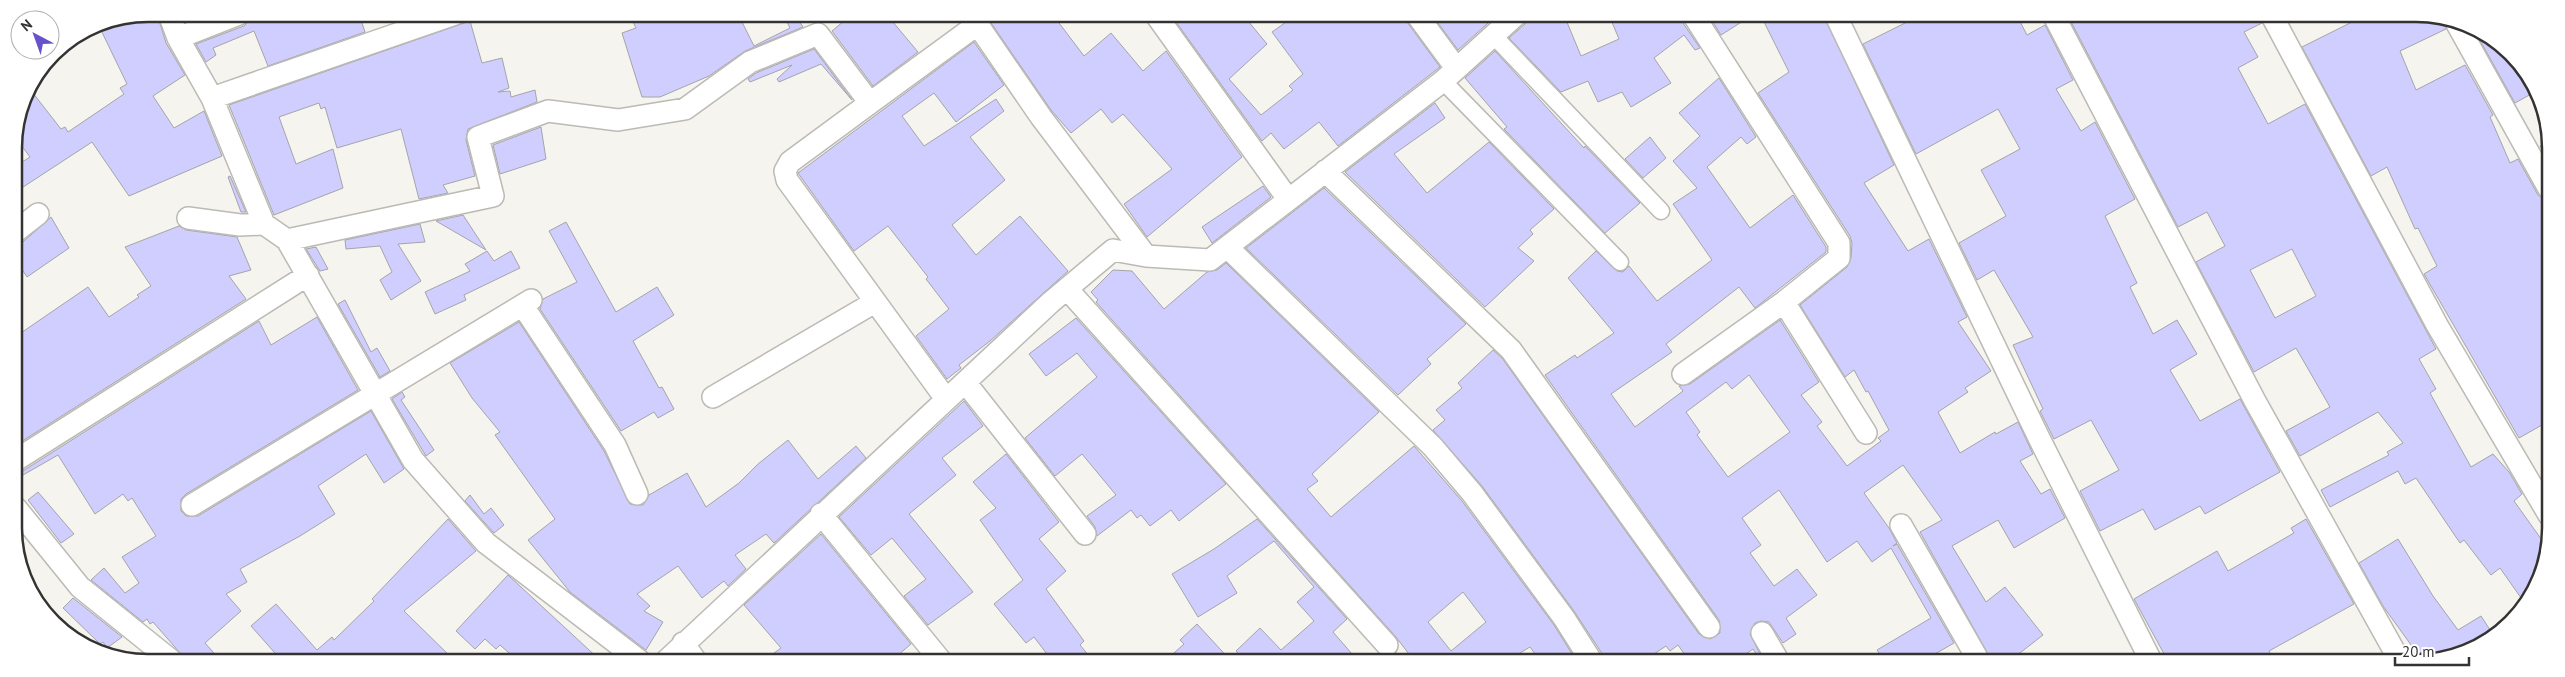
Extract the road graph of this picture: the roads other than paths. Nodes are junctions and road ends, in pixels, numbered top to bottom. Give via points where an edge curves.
1 (1421, 22) edge
2 (1507, 22) edge
3 (1698, 22) edge
4 (1839, 22) edge
5 (2057, 22) edge
6 (2275, 22) edge
7 (172, 23) edge
8 (216, 23) edge
9 (429, 23) edge
10 (969, 23) edge
11 (976, 23) edge
12 (1161, 23) edge
13 (2461, 31) edge
14 (1493, 35) junction
15 (178, 38) junction
16 (1449, 75) junction
17 (212, 98) junction
18 (870, 102) junction
19 (1325, 171) junction
20 (2542, 176) edge
21 (1288, 199) junction
22 (1661, 211) dead end
23 (38, 214) dead end
24 (188, 218) dead end
25 (264, 224) junction
26 (23, 225) edge
27 (288, 240) junction
28 (1227, 247) junction
29 (1146, 256) junction
30 (1620, 262) dead end
31 (308, 275) junction
32 (1068, 290) junction
33 (875, 302) junction
34 (1784, 302) junction
35 (1682, 374) dead end
36 (965, 382) junction
37 (375, 393) junction
38 (713, 397) dead end
39 (946, 399) junction
40 (1866, 433) dead end
41 (22, 456) edge
42 (637, 494) dead end
43 (2542, 503) edge
44 (192, 505) dead end
45 (821, 514) junction
46 (22, 515) edge
47 (1901, 525) dead end
48 (1085, 534) dead end
49 (1709, 627) dead end
50 (1762, 633) dead end
51 (683, 643) junction
52 (1387, 645) dead end
53 (163, 654) edge
54 (631, 654) edge
55 (673, 654) edge
56 (691, 654) edge
57 (935, 654) edge
58 (1587, 654) edge
59 (1774, 654) edge
60 (1975, 654) edge
61 (2148, 654) edge
62 (2395, 654) edge

1 - 16 street
2 - 14 street
3 - 34 street via 1839,244 1839,258
4 - 61 street
5 - 62 street via 2256,401
6 - 43 street via 2437,325
7 - 15 street
8 - 15 street
9 - 17 street
10 - 18 street
11 - 29 street via 1041,117
12 - 21 street
13 - 20 street
14 - 16 street
14 - 22 street
15 - 17 street
16 - 19 street
16 - 30 street
17 - 25 street
18 - 27 street via 818,34 750,62 685,109 618,120 548,111 478,136 494,196
18 - 33 street via 790,162 785,171 787,180
19 - 21 street
19 - 49 street via 1511,350
21 - 28 street
23 - 26 street
24 - 25 street via 240,225
25 - 27 street
27 - 31 street
28 - 29 street via 1210,260
28 - 58 street via 1434,447 1472,493
29 - 32 street via 1113,250
31 - 37 street
31 - 41 street
32 - 36 street
32 - 52 street
33 - 38 street
33 - 39 street
34 - 35 street
34 - 40 street
36 - 39 street
36 - 48 street
37 - 42 street via 527,303 615,445
37 - 44 street
37 - 54 street via 413,460 486,543
39 - 45 street
45 - 51 street
45 - 57 street
46 - 53 street via 80,587
47 - 60 street
50 - 59 street
51 - 55 street
51 - 56 street

